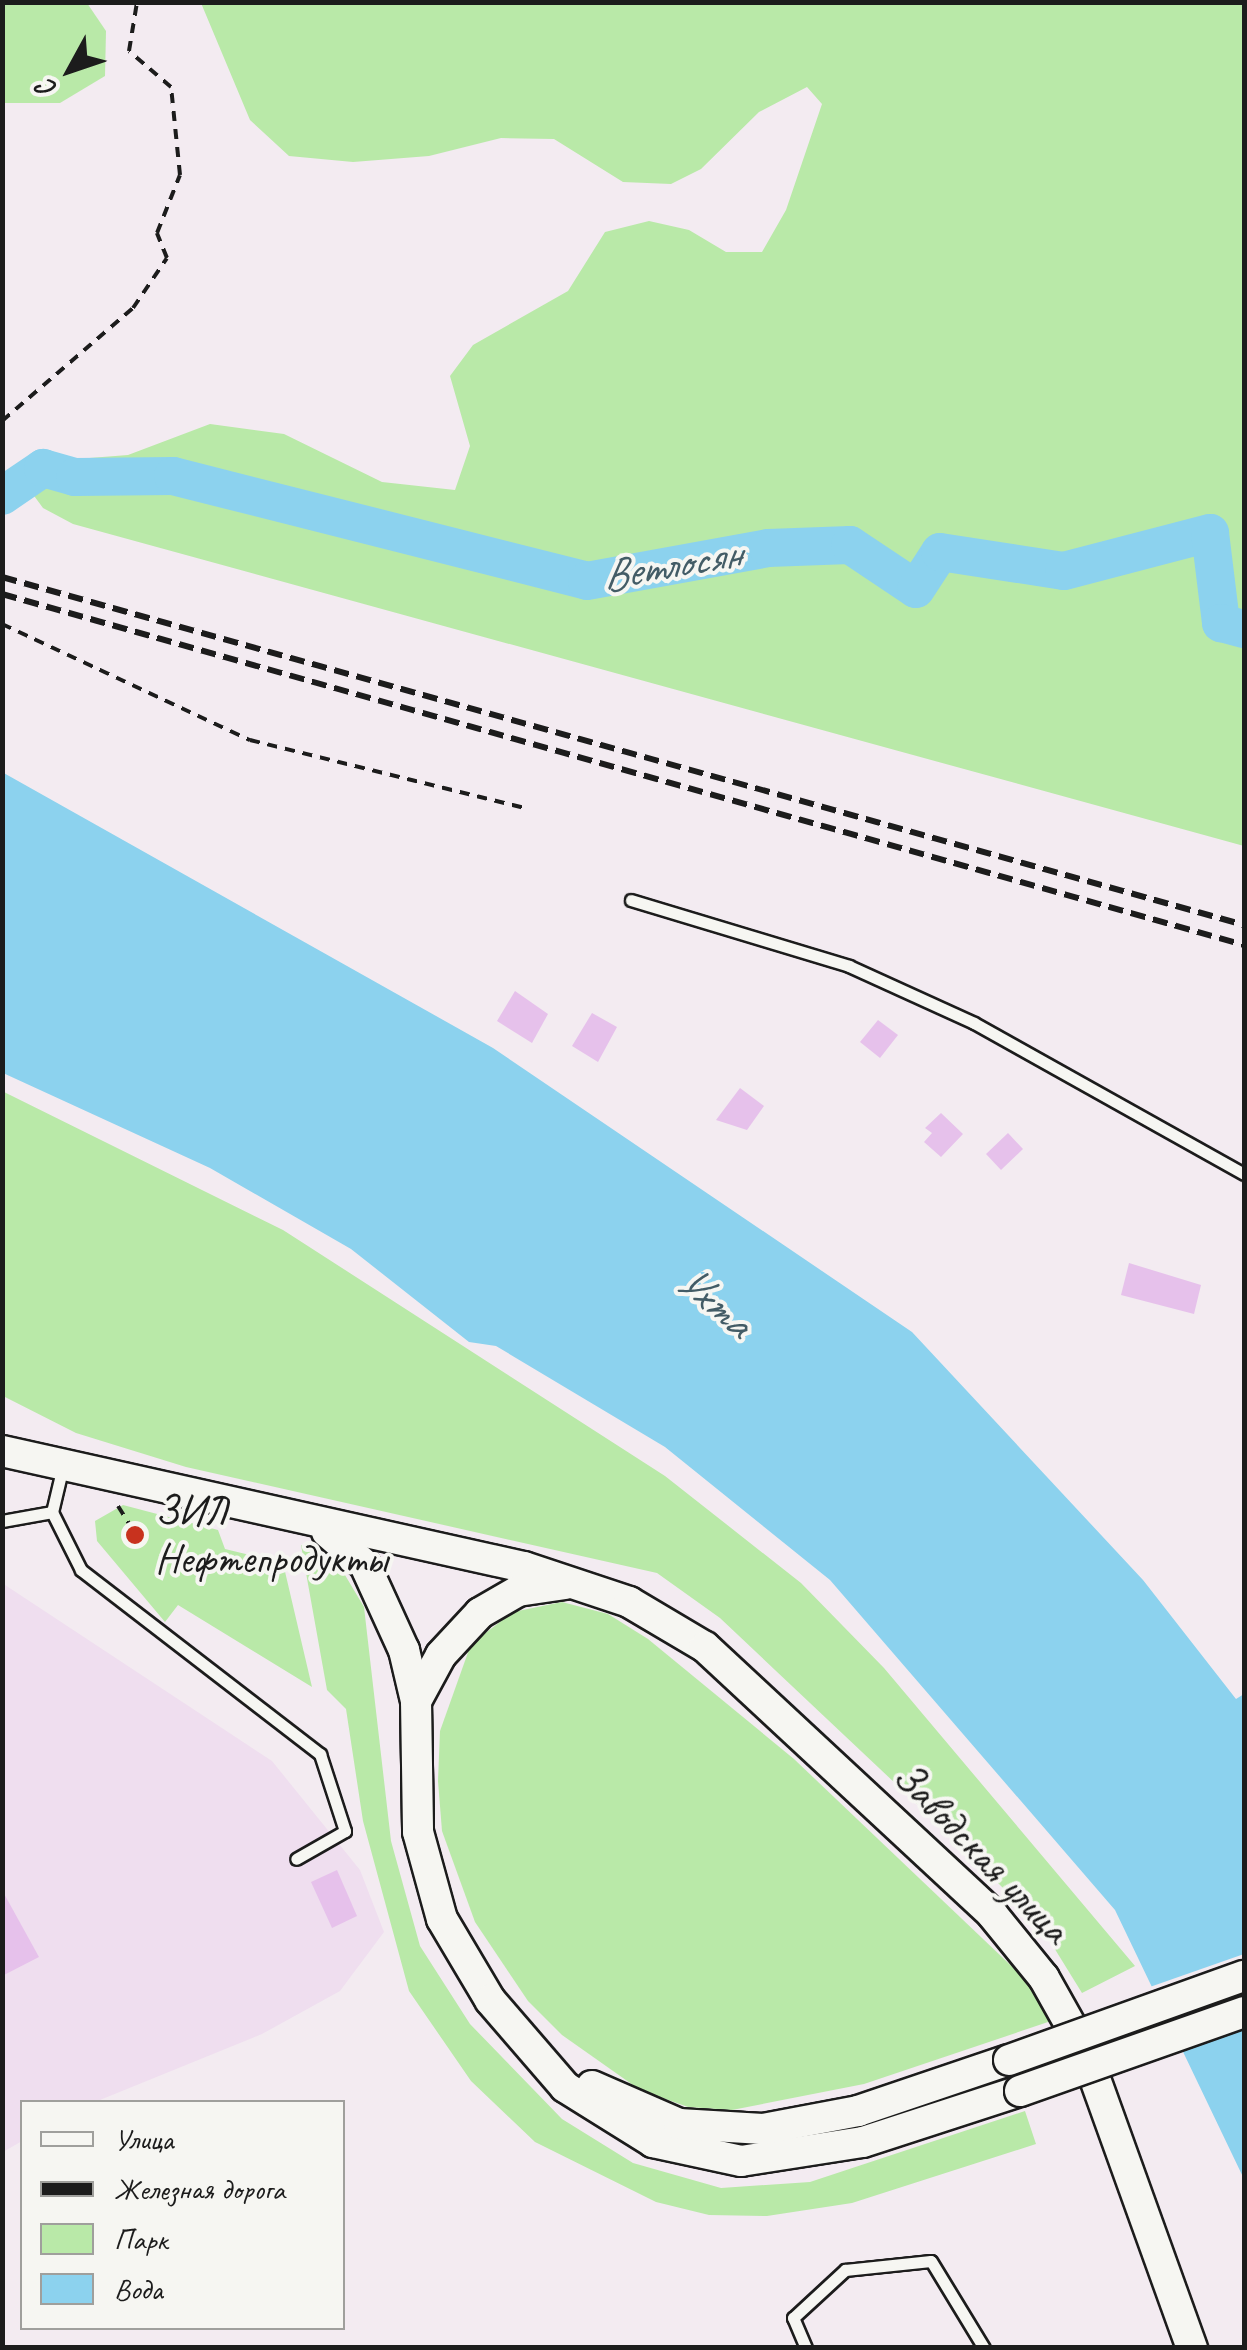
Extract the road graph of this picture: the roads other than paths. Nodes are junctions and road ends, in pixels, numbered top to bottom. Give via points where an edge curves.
1 (632, 900) dead end
2 (1244, 1174) edge
3 (2, 1450) edge
4 (63, 1466) junction
5 (52, 1512) junction
6 (2, 1521) edge
7 (311, 1524) junction
8 (588, 1587) junction
9 (416, 1701) junction
10 (296, 1860) dead end
11 (1244, 1976) edge
12 (490, 2000) junction
13 (1244, 2012) edge
14 (806, 2348) edge
15 (984, 2348) edge
16 (1192, 2348) edge

1 - 2 lane via 866,974 974,1023
3 - 4 street
4 - 5 lane
4 - 7 street
5 - 6 lane
5 - 10 lane via 81,1570 320,1754 345,1831
7 - 8 street
7 - 9 street via 347,1545 379,1588
8 - 9 street via 532,1586 492,1605 440,1656
8 - 16 street, Заводская улица via 669,1623 739,1674 1019,1946 1085,2052
9 - 12 street via 414,1788 426,1875 452,1940
11 - 12 street, bridge via 826,2120 696,2128 588,2084
12 - 13 street, bridge via 578,2098 638,2135 704,2156 761,2160 830,2150
14 - 15 lane via 793,2318 844,2270 931,2262

